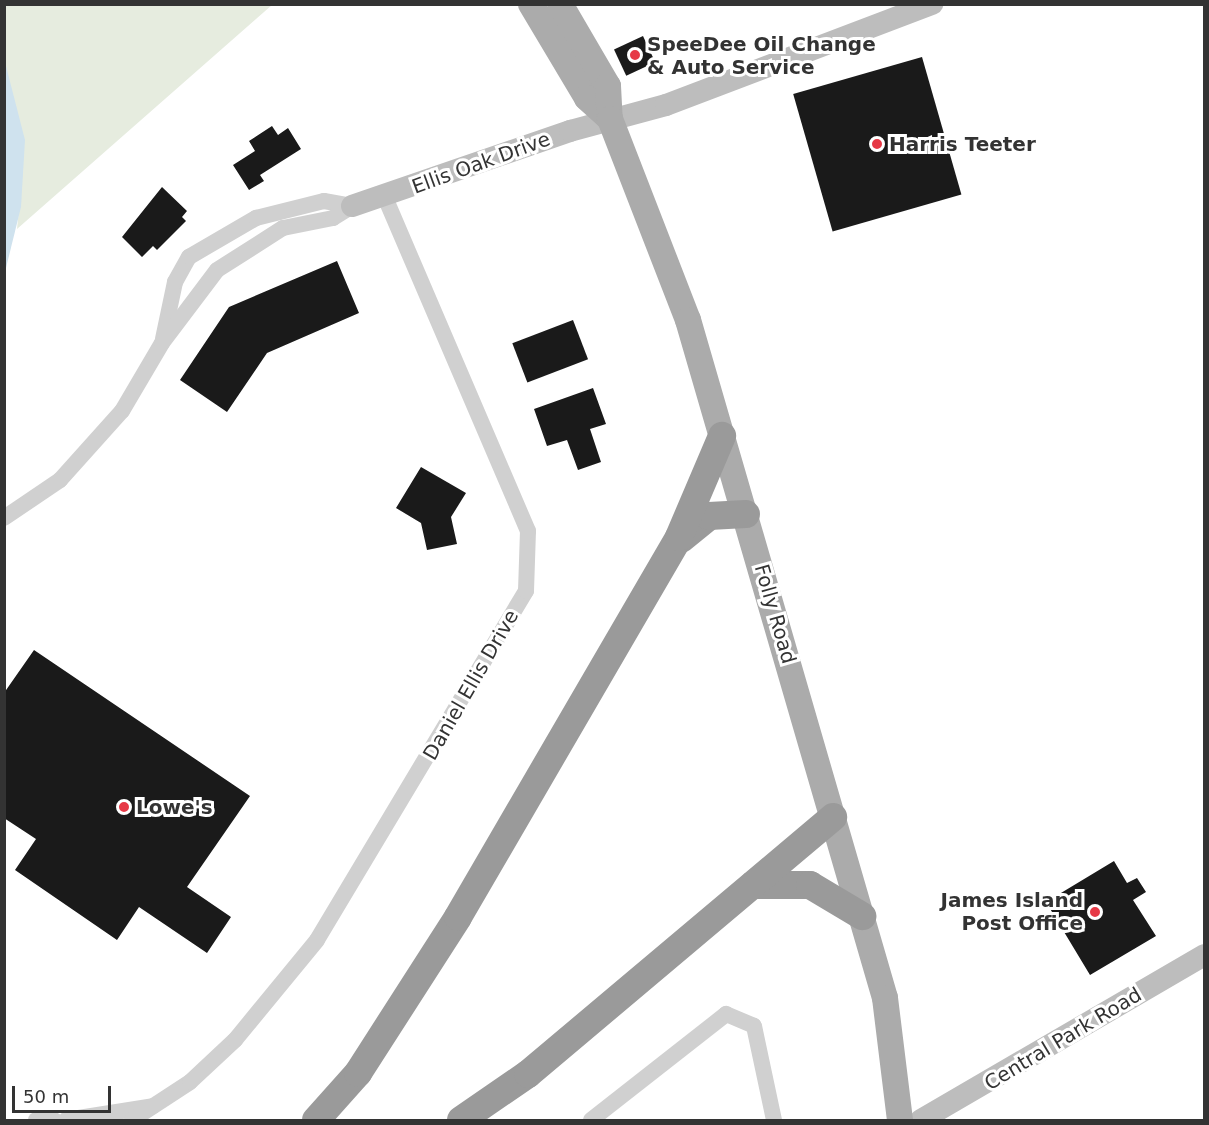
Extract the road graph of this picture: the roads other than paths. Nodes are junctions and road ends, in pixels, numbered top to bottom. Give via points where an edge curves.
1 (531, 4) edge
2 (560, 4) edge
3 (932, 4) edge
4 (610, 119) junction
5 (385, 198) junction
6 (352, 206) junction
7 (162, 343) junction
8 (722, 436) junction
9 (746, 514) junction
10 (4, 518) edge
11 (675, 544) junction
12 (833, 818) junction
13 (753, 885) junction
14 (862, 916) junction
15 (1204, 955) edge
16 (154, 1106) junction
17 (36, 1120) edge
18 (54, 1120) edge
19 (66, 1120) edge
20 (132, 1120) edge
21 (316, 1120) edge
22 (461, 1120) edge
23 (591, 1120) edge
24 (774, 1120) edge
25 (900, 1120) edge
26 (921, 1120) edge

1 - 4 main road, Folly Road via 587,98
2 - 4 main road, Folly Road via 608,86
3 - 4 street, Ellis Oak Drive via 666,105
4 - 5 street, Ellis Oak Drive
4 - 8 main road, Folly Road via 682,301
5 - 6 street, Ellis Oak Drive
5 - 16 street, Daniel Ellis Drive via 528,531 526,591 317,940 235,1040 190,1082
6 - 7 street, Ellis Oak Drive via 333,218 283,228 250,244 217,270
6 - 7 street, Ellis Oak Drive via 324,201 256,218 189,257 175,282
7 - 10 street, Ellis Oak Drive via 122,411 91,447 60,480
8 - 9 main road, Folly Road
8 - 11 highway
9 - 11 highway via 709,516
9 - 12 main road, Folly Road
11 - 21 highway via 415,988 358,1072
12 - 13 highway
12 - 14 main road, Folly Road
13 - 14 highway via 810,885
13 - 22 highway via 528,1074
14 - 25 main road, Folly Road via 885,998
15 - 26 street, Central Park Road
16 - 19 street, Daniel Ellis Drive
16 - 20 street, Daniel Ellis Drive
17 - 18 street
23 - 24 street via 726,1014 754,1026

